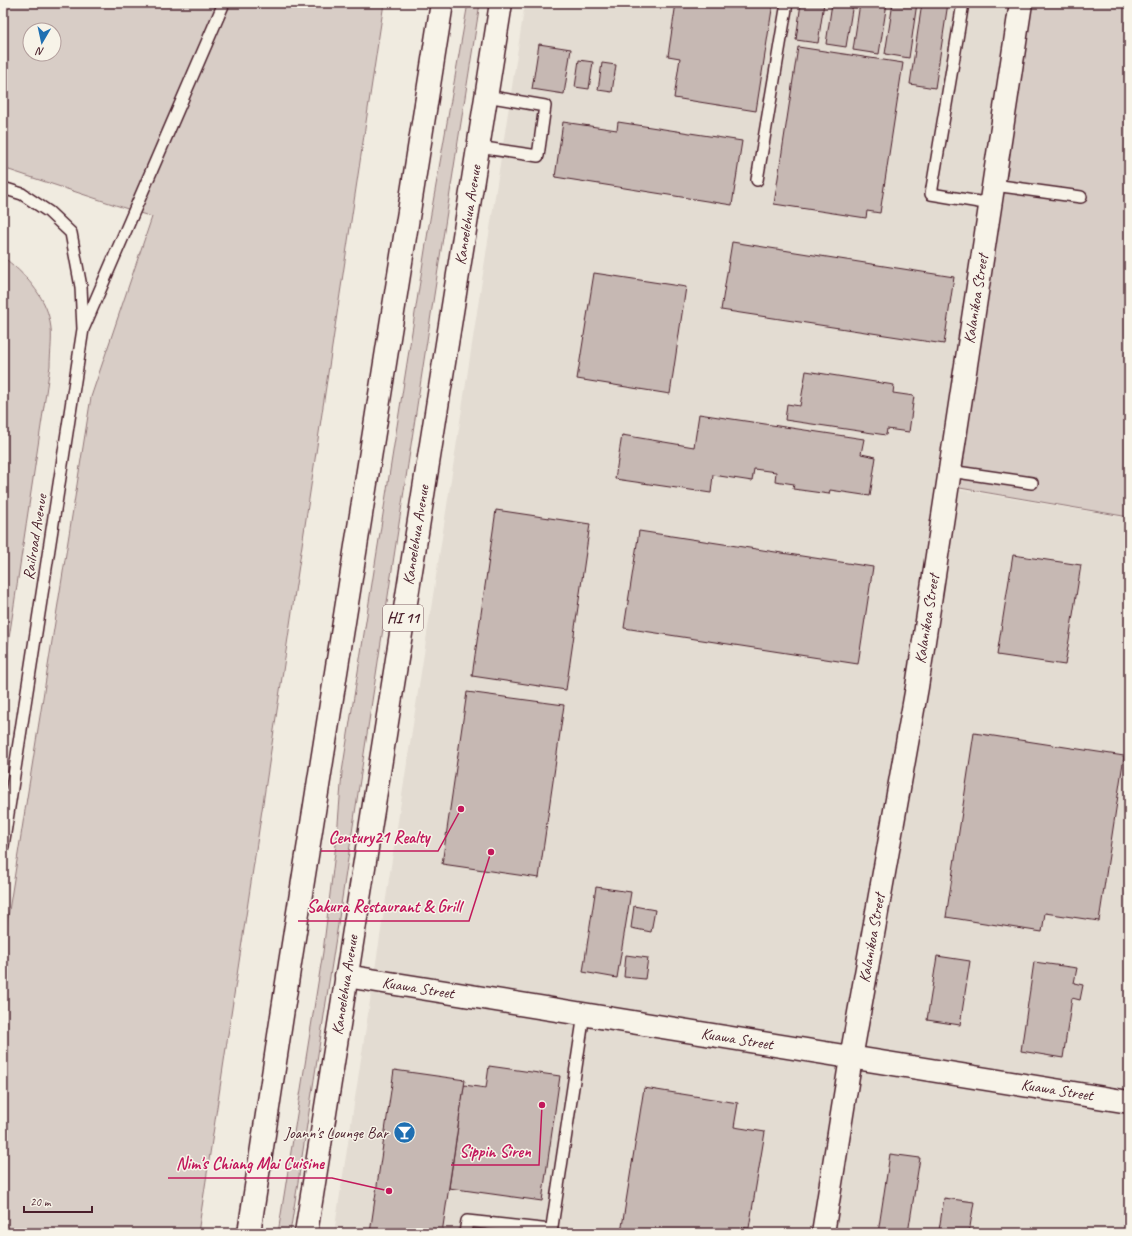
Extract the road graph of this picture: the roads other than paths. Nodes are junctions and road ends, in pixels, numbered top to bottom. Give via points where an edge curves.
1 (224, 3) edge
2 (442, 3) edge
3 (501, 3) edge
4 (787, 3) edge
5 (963, 3) edge
6 (1021, 3) edge
7 (486, 96) junction
8 (478, 147) junction
9 (757, 180) dead end
10 (3, 188) edge
11 (992, 195) junction
12 (1081, 197) dead end
13 (83, 329) junction
14 (950, 471) junction
15 (1032, 483) dead end
16 (3, 846) edge
17 (346, 976) junction
18 (584, 1014) junction
19 (851, 1058) junction
20 (1129, 1102) edge
21 (551, 1232) edge
22 (249, 1233) edge
23 (306, 1233) edge
24 (465, 1233) edge
25 (823, 1233) edge

1 - 13 lane
2 - 22 main road
3 - 7 main road, Kanoelehua Avenue / HI 11
4 - 9 lane
5 - 11 lane via 931,194
6 - 11 main road, Kalanikoa Street
7 - 8 main road, Kanoelehua Avenue / HI 11
7 - 8 lane via 545,106 538,156
8 - 17 main road, Kanoelehua Avenue / HI 11
10 - 13 lane, Railroad Avenue via 22,194 49,212 71,233 81,287
11 - 12 lane
11 - 14 main road, Kalanikoa Street
13 - 16 lane, Railroad Avenue
14 - 15 lane
14 - 19 main road, Kalanikoa Street via 917,687
17 - 18 main road, Kuawa Street
17 - 23 main road, Kanoelehua Avenue / HI 11
18 - 19 main road, Kuawa Street
18 - 21 lane
19 - 20 main road, Kuawa Street
19 - 25 main road, Kalanikoa Street
21 - 24 lane via 467,1221

